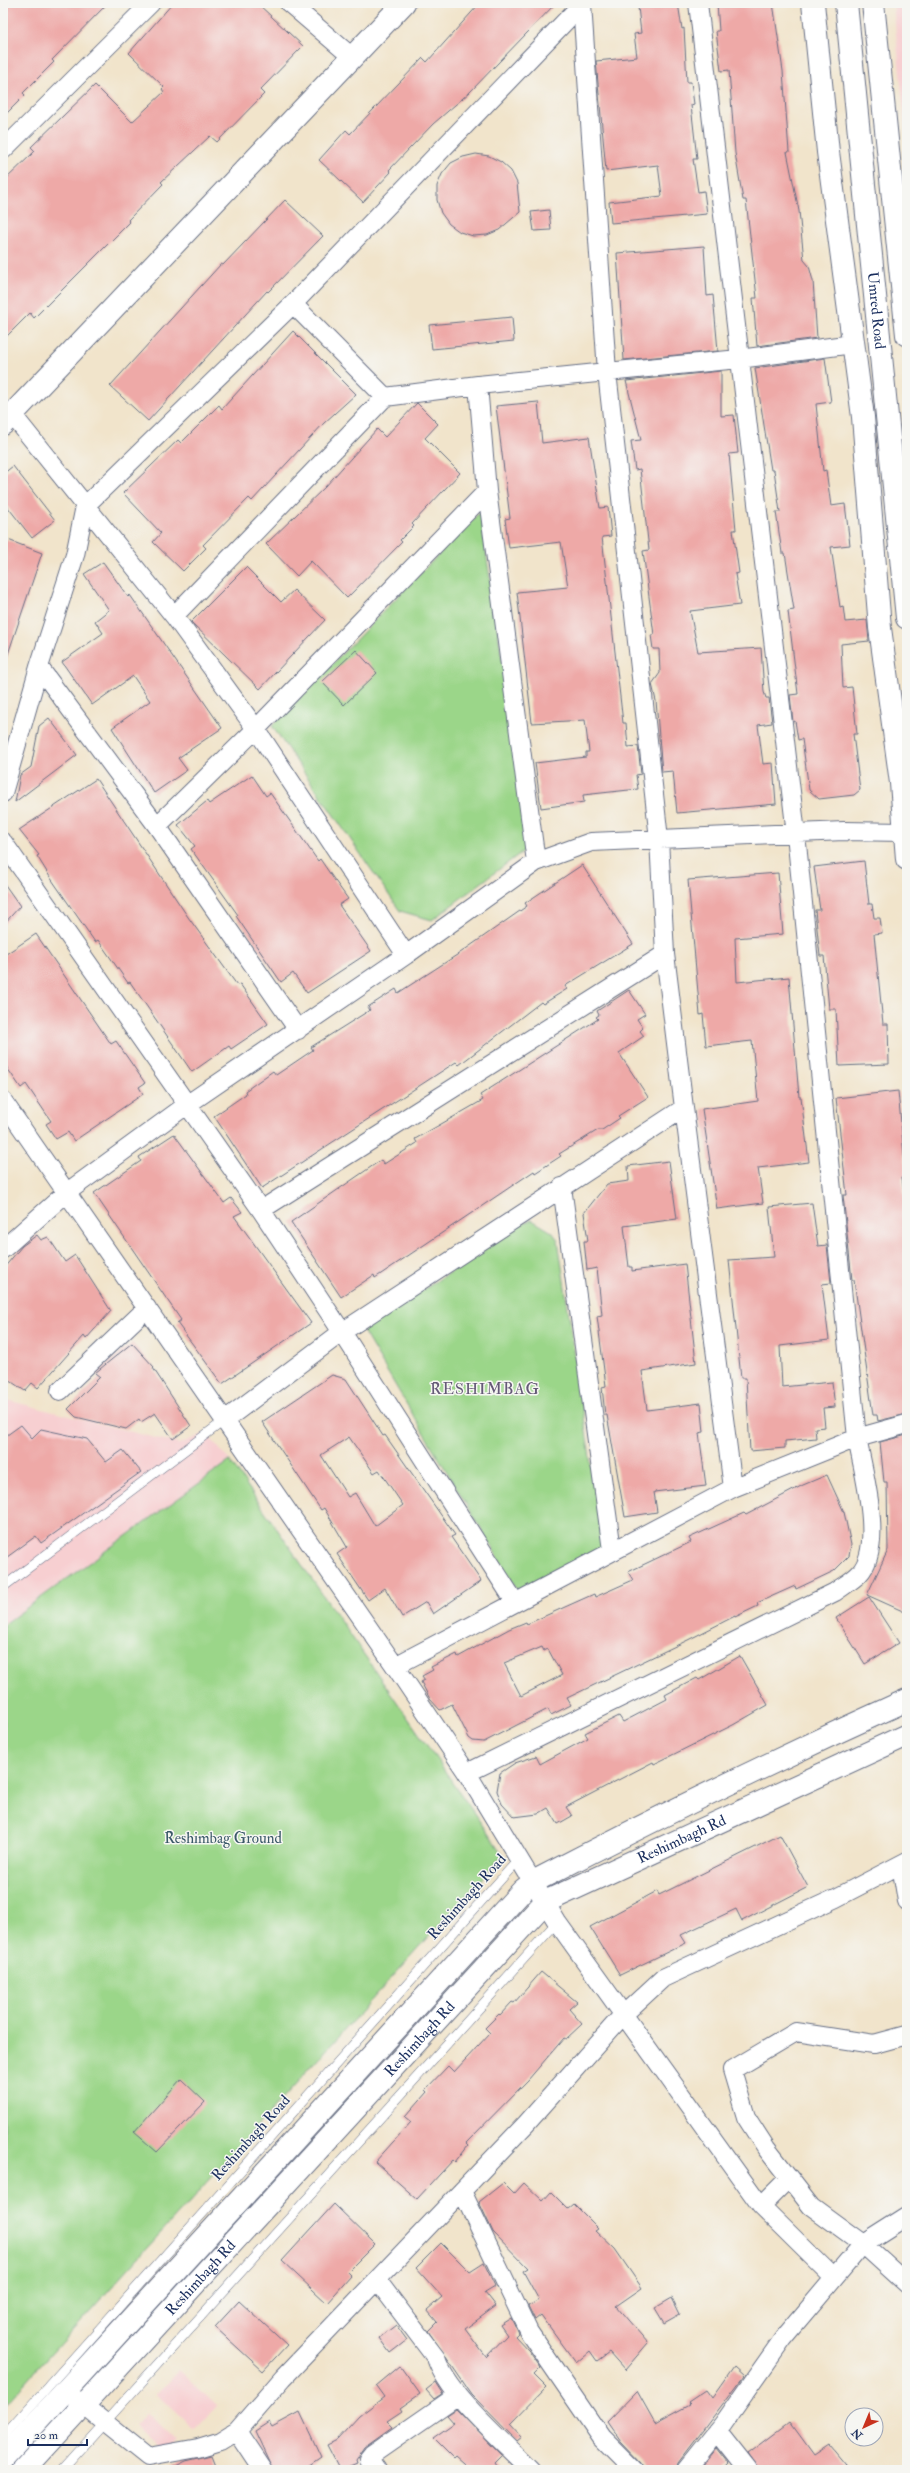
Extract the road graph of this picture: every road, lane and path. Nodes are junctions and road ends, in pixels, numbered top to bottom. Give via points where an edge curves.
1 (151, 3) edge
2 (289, 3) edge
3 (404, 3) edge
4 (698, 3) edge
5 (812, 3) edge
6 (846, 3) edge
7 (873, 3) edge
8 (583, 4) edge
9 (352, 57) junction
10 (3, 150) edge
11 (293, 304) junction
12 (907, 334) edge
13 (853, 344) junction
14 (739, 359) junction
15 (607, 372) junction
16 (478, 385) junction
17 (385, 397) junction
18 (6, 414) edge
19 (487, 491) junction
20 (85, 506) junction
21 (174, 616) junction
22 (907, 618) edge
23 (39, 667) junction
24 (256, 729) junction
25 (9, 752) edge
26 (3, 793) edge
27 (157, 826) junction
28 (904, 832) junction
29 (796, 834) junction
30 (659, 839) junction
31 (3, 842) edge
32 (907, 859) edge
33 (536, 862) junction
34 (665, 954) junction
35 (406, 955) junction
36 (298, 1030) junction
37 (3, 1101) edge
38 (188, 1104) junction
39 (684, 1108) junction
40 (562, 1187) junction
41 (66, 1193) junction
42 (261, 1210) junction
43 (3, 1249) edge
44 (147, 1308) junction
45 (342, 1332) junction
46 (60, 1391) dead end
47 (225, 1420) junction
48 (907, 1424) edge
49 (857, 1438) junction
50 (733, 1488) junction
51 (612, 1550) junction
52 (3, 1587) edge
53 (515, 1602) junction
54 (395, 1666) junction
55 (907, 1700) edge
56 (907, 1735) edge
57 (467, 1773) junction
58 (519, 1859) junction
59 (904, 1863) edge
60 (533, 1882) junction
61 (907, 1901) edge
62 (545, 1902) junction
63 (557, 1922) junction
64 (623, 2014) junction
65 (907, 2035) edge
66 (789, 2178) junction
67 (462, 2191) junction
68 (761, 2206) junction
69 (907, 2216) edge
70 (863, 2244) junction
71 (834, 2278) junction
72 (377, 2280) junction
73 (907, 2284) edge
74 (67, 2391) junction
75 (458, 2395) junction
76 (83, 2406) junction
77 (105, 2422) junction
78 (238, 2431) junction
79 (717, 2431) junction
80 (3, 2437) edge
81 (3, 2459) edge
82 (149, 2464) edge
83 (522, 2467) edge
84 (24, 2470) edge
85 (62, 2470) edge
86 (263, 2470) edge
87 (376, 2470) edge
88 (634, 2470) edge
89 (686, 2470) edge
90 (748, 2470) edge

1 - 10 street
2 - 9 street
3 - 9 main road
4 - 14 street
5 - 13 main road
6 - 22 main road, Umred Road
7 - 12 main road
8 - 11 street
8 - 15 street
9 - 18 main road
11 - 17 street
11 - 20 street
13 - 14 street
13 - 28 main road via 863,417 880,628 901,784
14 - 15 street
14 - 29 street
15 - 16 street
15 - 30 street
16 - 17 street
16 - 19 street
17 - 21 street
18 - 20 street
19 - 24 street
19 - 33 street
20 - 21 street
20 - 23 street via 75,555
21 - 24 street
23 - 25 street
23 - 27 street
24 - 27 street
24 - 35 street
25 - 26 street
27 - 36 street
28 - 29 street via 844,831
28 - 32 main road
29 - 30 street
29 - 49 street
30 - 33 street via 591,842
30 - 34 street
31 - 38 street
33 - 35 street
34 - 39 street
34 - 42 street
35 - 36 street
36 - 38 street
37 - 41 street
38 - 41 street
38 - 42 street
39 - 40 street
39 - 50 street
40 - 45 street
40 - 51 street
41 - 43 street
41 - 44 street
42 - 45 street
44 - 46 street
44 - 47 street
45 - 47 street
45 - 53 street
47 - 52 lane
47 - 54 street
48 - 49 street
49 - 50 street
49 - 57 street via 872,1522 871,1550 860,1573 835,1592
50 - 51 street
51 - 53 street
53 - 54 street
54 - 57 street
55 - 60 main road via 764,1766
56 - 62 main road, Reshimbagh Rd
57 - 58 street
58 - 60 street
58 - 80 lane, Reshimbagh Road
59 - 61 street
59 - 64 street via 836,1898 663,1978
60 - 62 street
60 - 74 main road via 460,1957
62 - 63 street
62 - 76 main road, Reshimbagh Rd
63 - 64 street
63 - 77 lane
64 - 67 street via 526,2124
64 - 68 street
65 - 66 street via 874,2044 796,2032 732,2070 746,2117
66 - 68 street
66 - 70 street via 811,2206
67 - 72 street
67 - 88 street via 529,2332 601,2437
68 - 71 street
69 - 70 street
70 - 71 street
70 - 73 street
71 - 79 street via 783,2339
72 - 75 street via 436,2358 439,2369
72 - 78 street via 283,2378
74 - 76 street
74 - 81 main road
75 - 83 street
75 - 87 street via 373,2454 369,2459
76 - 77 street
76 - 84 main road, Reshimbagh Rd
77 - 82 street
77 - 85 lane
78 - 82 street via 221,2441
78 - 86 street
79 - 89 street
79 - 90 street

